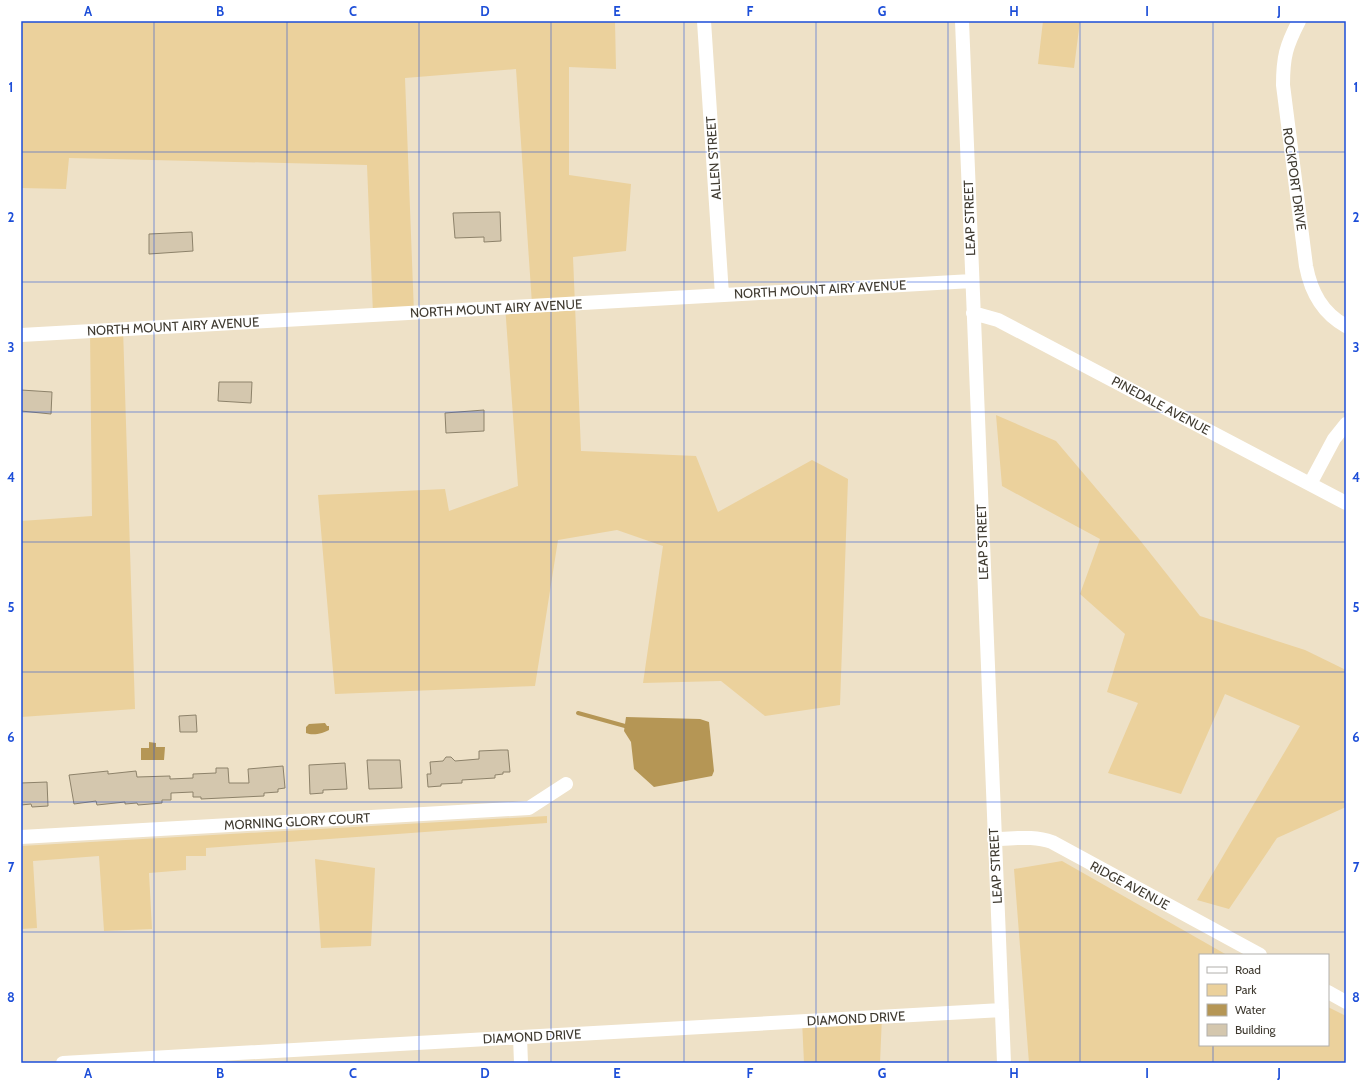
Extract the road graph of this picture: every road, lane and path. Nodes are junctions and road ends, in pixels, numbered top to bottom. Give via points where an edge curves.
1 (704, 21) edge
2 (962, 21) edge
3 (1299, 21) edge
4 (972, 281) junction
5 (722, 295) junction
6 (973, 313) junction
7 (1346, 326) edge
8 (21, 335) edge
9 (1346, 424) edge
10 (1310, 484) junction
11 (1346, 503) edge
12 (566, 784) dead end
13 (21, 837) edge
14 (994, 840) junction
15 (1258, 954) edge
16 (1329, 993) edge
17 (1346, 1002) edge
18 (1002, 1010) junction
19 (520, 1037) junction
20 (63, 1063) edge
21 (521, 1063) edge
22 (1004, 1063) edge

1 - 5 street, ALLEN STREET
2 - 4 street, LEAP STREET
3 - 7 street, ROCKPORT DRIVE via 1286,50 1283,85 1306,266 1313,291 1322,306 1332,318
4 - 5 street, NORTH MOUNT AIRY AVENUE
4 - 6 street, LEAP STREET
5 - 8 street, NORTH MOUNT AIRY AVENUE
6 - 10 street, PINEDALE AVENUE via 998,320
6 - 14 street, LEAP STREET
9 - 10 street via 1334,439
10 - 11 street, PINEDALE AVENUE
12 - 13 street, MORNING GLORY COURT via 529,808
14 - 15 street, RIDGE AVENUE via 1039,838 1052,842
14 - 18 street, LEAP STREET
16 - 17 street
18 - 19 street, DIAMOND DRIVE
18 - 22 street, LEAP STREET
19 - 20 street, DIAMOND DRIVE
19 - 21 street

